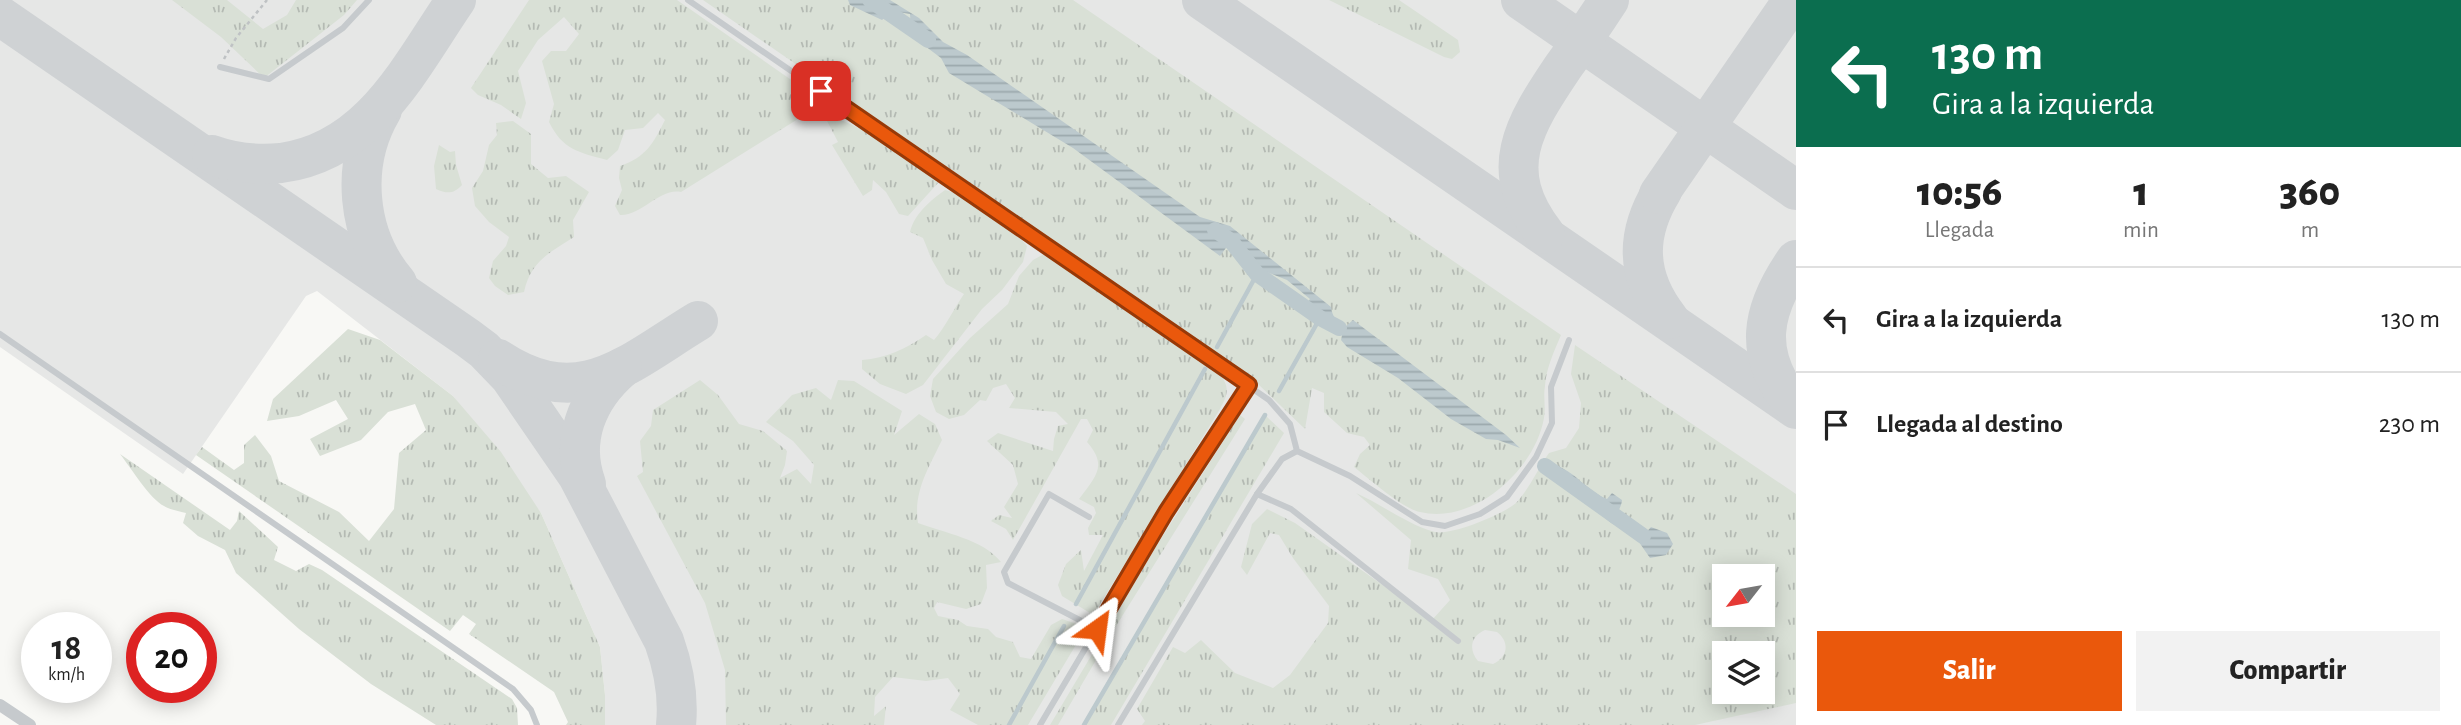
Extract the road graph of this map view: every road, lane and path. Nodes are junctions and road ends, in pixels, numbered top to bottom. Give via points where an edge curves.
1 (267, 0) edge
2 (369, 0) edge
3 (688, 0) edge
4 (220, 66) joint
5 (0, 334) edge
6 (1569, 341) dead end
7 (1249, 385) junction
8 (1297, 451) junction
9 (1257, 494) junction
10 (1089, 517) dead end
11 (1097, 629) junction
12 (1458, 641) dead end
13 (0, 705) edge
14 (30, 725) edge
15 (537, 725) edge
16 (1040, 725) edge
17 (1118, 725) edge

1 - 4 path
2 - 4 lane via 343,28 269,79
3 - 7 lane
5 - 15 lane via 513,689
6 - 8 lane via 1551,387 1552,423 1536,457 1507,497 1479,514 1445,526 1422,522 1350,476
7 - 8 lane via 1290,424
7 - 11 lane
8 - 9 lane via 1282,459
9 - 12 lane via 1292,509
9 - 17 lane
10 - 11 lane via 1049,494 1004,572 1008,583
11 - 16 lane
13 - 14 street

